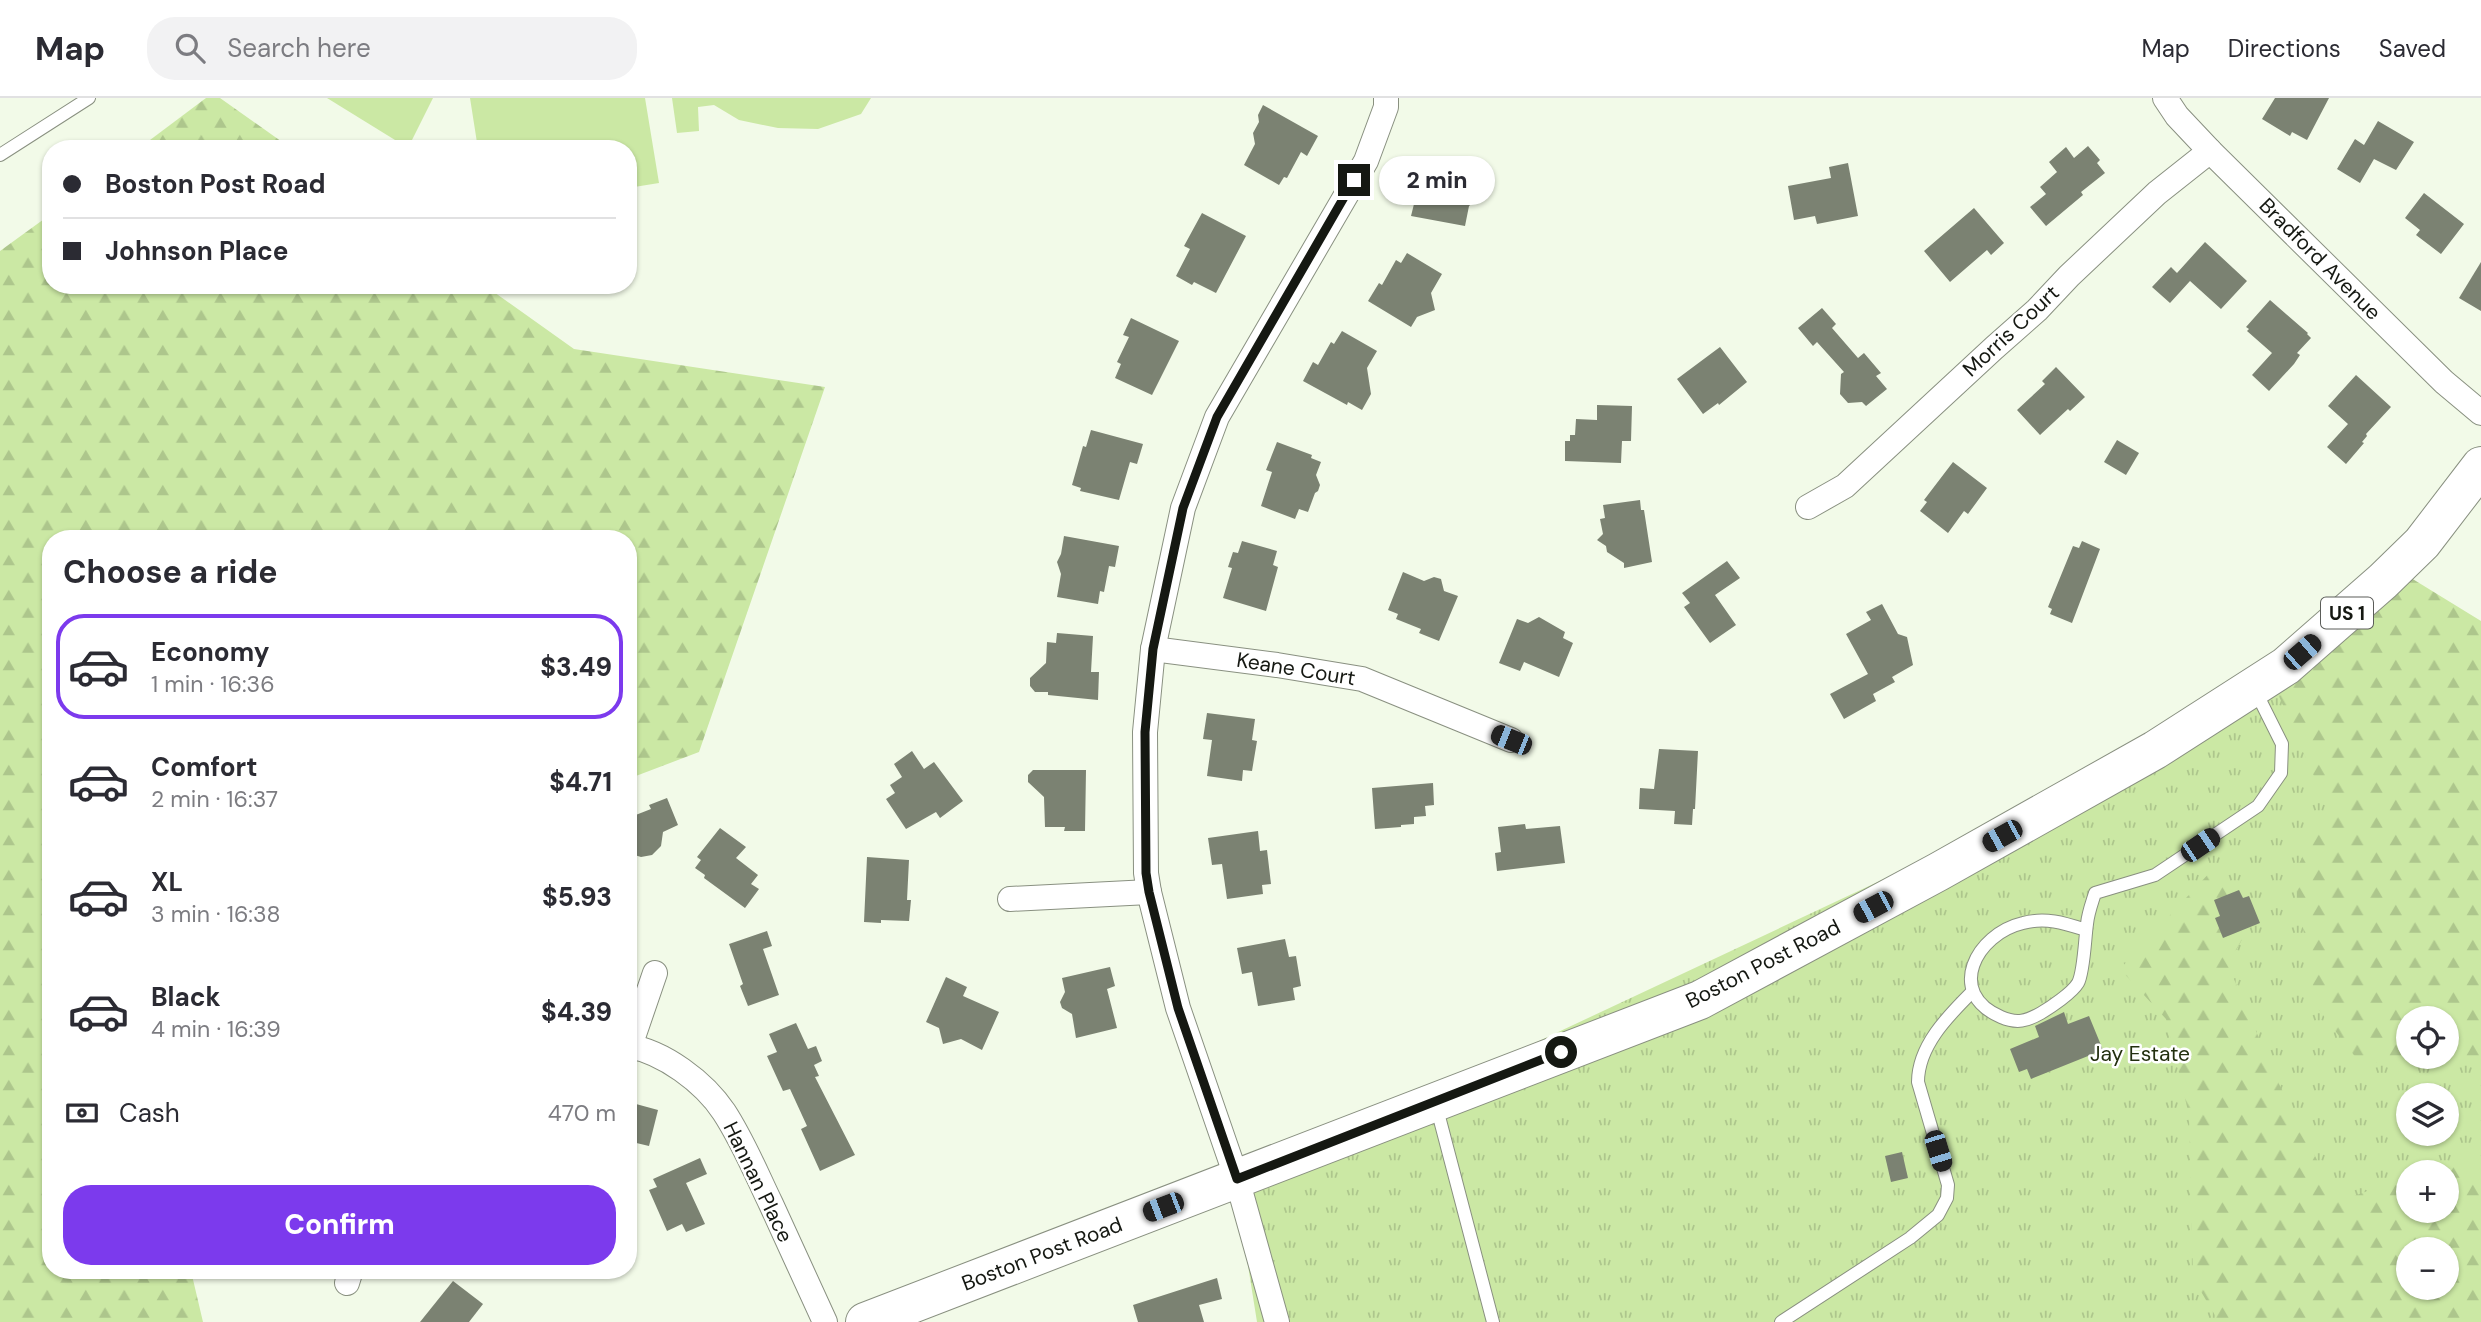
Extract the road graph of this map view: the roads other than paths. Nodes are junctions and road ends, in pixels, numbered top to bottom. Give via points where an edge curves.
1 (89, 98) edge
2 (1386, 98) edge
3 (2165, 98) edge
4 (2210, 151) junction
5 (0, 155) edge
6 (2481, 414) edge
7 (2481, 466) edge
8 (1808, 507) dead end
9 (1153, 649) junction
10 (2253, 687) junction
11 (1511, 740) dead end
12 (1149, 892) junction
13 (1010, 899) dead end
14 (2086, 930) junction
15 (655, 973) dead end
16 (1972, 992) junction
17 (637, 1024) edge
18 (637, 1048) edge
19 (1435, 1101) junction
20 (1237, 1179) junction
21 (825, 1322) edge
22 (865, 1322) edge
23 (1277, 1322) edge
24 (1493, 1322) edge
25 (1780, 1322) edge

1 - 5 lane
2 - 9 street via 1366,160 1217,417 1183,508
3 - 4 street, Bradford Avenue
4 - 6 street, Bradford Avenue
4 - 8 street, Morris Court via 2157,193 1845,486
7 - 10 main road, Boston Post Road / US 1 via 2422,543 2383,581 2286,666
9 - 11 street, Keane Court via 1362,679
9 - 12 street via 1145,732
10 - 14 lane via 2282,744 2281,773 2258,806 2155,876 2095,893
10 - 19 main road, Boston Post Road / US 1 via 2132,764 1700,1000
12 - 13 street
12 - 20 street via 1178,1008
14 - 16 lane via 2052,919 2021,923 1979,950 1970,970
14 - 16 lane via 2078,983 2055,1005 2026,1021 1987,1011
15 - 17 street
16 - 25 lane via 1932,1039 1918,1070 1948,1185 1938,1215
18 - 21 street, Hannan Place via 696,1081 723,1111 750,1158
19 - 20 main road, Boston Post Road / US 1
19 - 24 lane
20 - 22 main road, Boston Post Road / US 1
20 - 23 street

